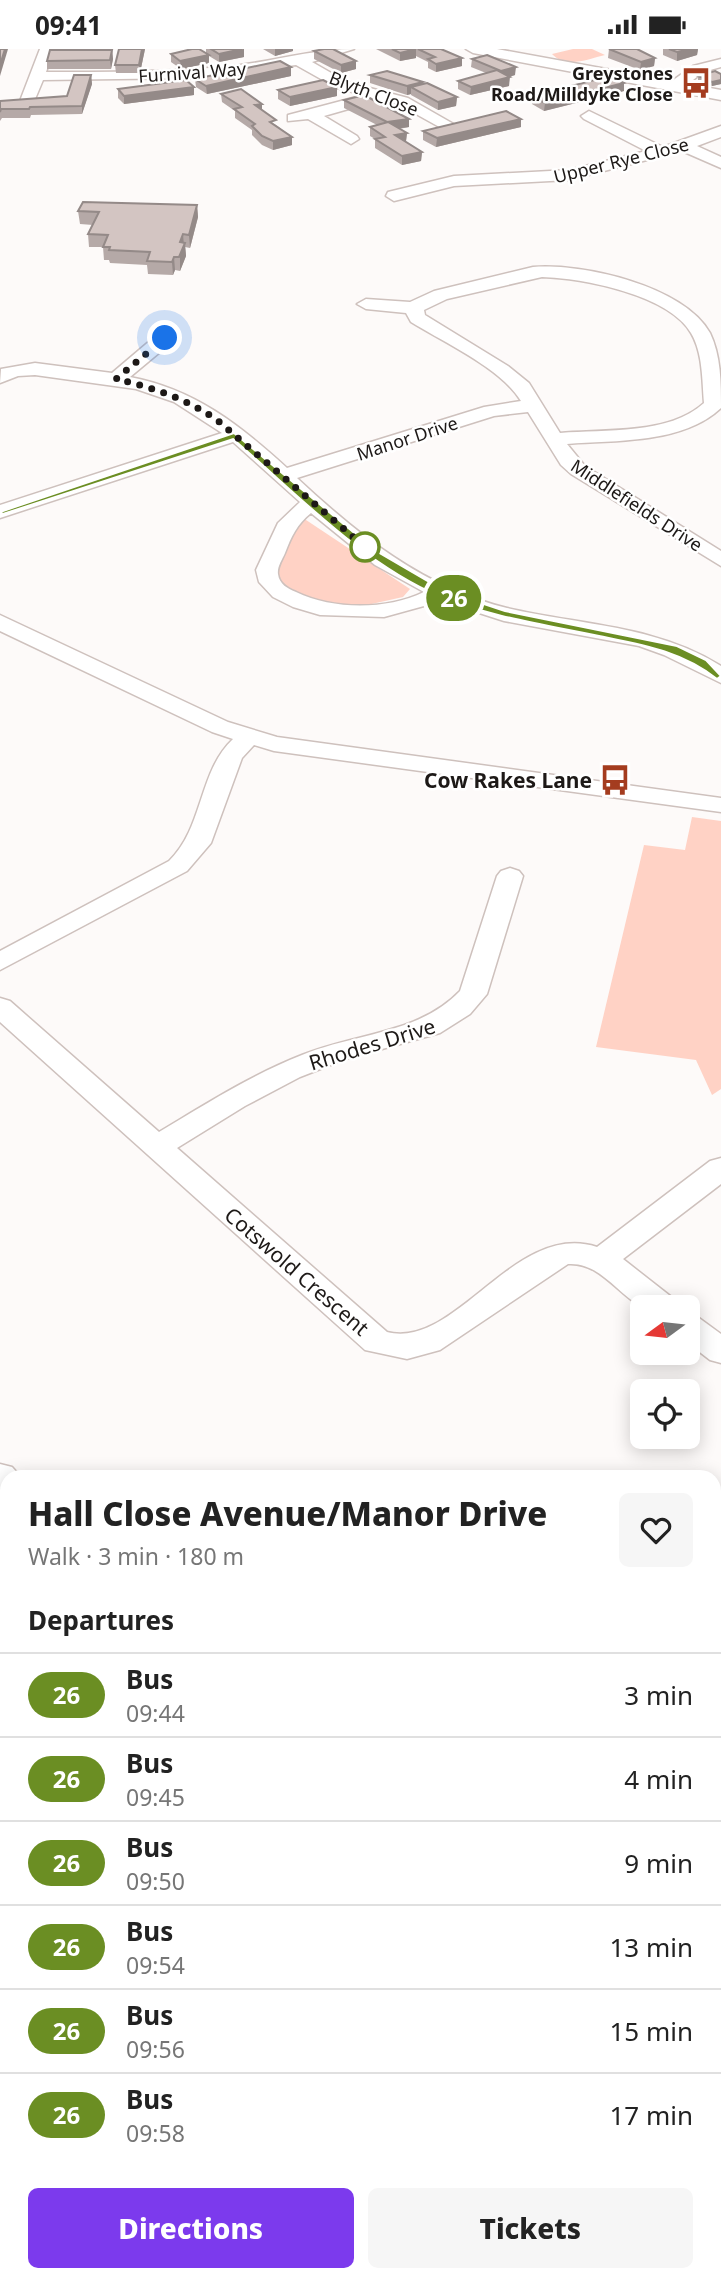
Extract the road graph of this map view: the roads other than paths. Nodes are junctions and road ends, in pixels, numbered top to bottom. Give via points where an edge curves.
1 (47, 49) edge
2 (347, 49) edge
3 (473, 49) edge
4 (298, 60) junction
5 (721, 62) edge
6 (36, 76) junction
7 (677, 86) junction
8 (378, 95) junction
9 (721, 96) edge
10 (28, 101) edge
11 (310, 114) junction
12 (589, 116) dead end
13 (293, 118) dead end
14 (449, 126) edge
15 (721, 131) edge
16 (351, 139) dead end
17 (684, 146) junction
18 (661, 152) junction
19 (721, 163) edge
20 (412, 207) dead end
21 (366, 304) dead end
22 (414, 308) junction
23 (165, 338) dead end
24 (0, 377) edge
25 (116, 379) junction
26 (534, 405) junction
27 (234, 435) junction
28 (554, 439) junction
29 (282, 476) junction
30 (312, 504) junction
31 (0, 512) edge
32 (721, 560) edge
33 (442, 593) junction
34 (0, 622) edge
35 (721, 677) edge
36 (249, 737) junction
37 (721, 805) edge
38 (510, 876) dead end
39 (0, 962) edge
40 (0, 1007) edge
41 (157, 1147) junction
42 (721, 1168) edge
43 (600, 1261) junction
44 (647, 1295) edge
45 (700, 1335) edge
46 (721, 1351) edge

1 - 6 street
2 - 4 street, Furnival Way
3 - 7 street
4 - 6 street, Furnival Way via 176,76
4 - 8 street, Blyth Close via 342,85
5 - 7 street via 698,69
6 - 10 street
7 - 9 street
8 - 11 street
8 - 14 street, Blyth Close via 403,101
11 - 13 street
11 - 16 street
12 - 18 street
15 - 17 street, Upper Rye Close
17 - 18 street, Upper Rye Close
17 - 19 street
18 - 20 street, Upper Rye Close via 569,174 454,181 394,196
21 - 22 street
22 - 26 street, Middlefields Drive via 417,318 501,370 522,387
22 - 28 street via 430,298 521,275 566,272 644,294 684,315 696,327 704,340 714,404 709,411 677,425
23 - 25 street
24 - 25 street via 23,370
25 - 27 street via 194,405
26 - 28 street, Middlefields Drive
26 - 29 street, Manor Drive via 491,411
27 - 29 street
27 - 31 street
28 - 32 street, Middlefields Drive via 578,470
29 - 30 street
30 - 33 street via 372,553
30 - 33 street via 291,517 267,571 267,579 278,592 306,607 345,612 419,603
33 - 35 street via 503,614 674,649
34 - 36 street via 219,727
36 - 37 street via 305,750
36 - 39 street via 230,758 193,854
38 - 41 street, Rhodes Drive via 473,993 453,1016 419,1032 343,1050 284,1073
40 - 41 street, Cotswold Crescent
41 - 43 street, Cotswold Crescent via 376,1341 397,1348 416,1348 437,1338 552,1257 583,1253
42 - 43 street
43 - 44 street, Cotswold Crescent
45 - 46 street

